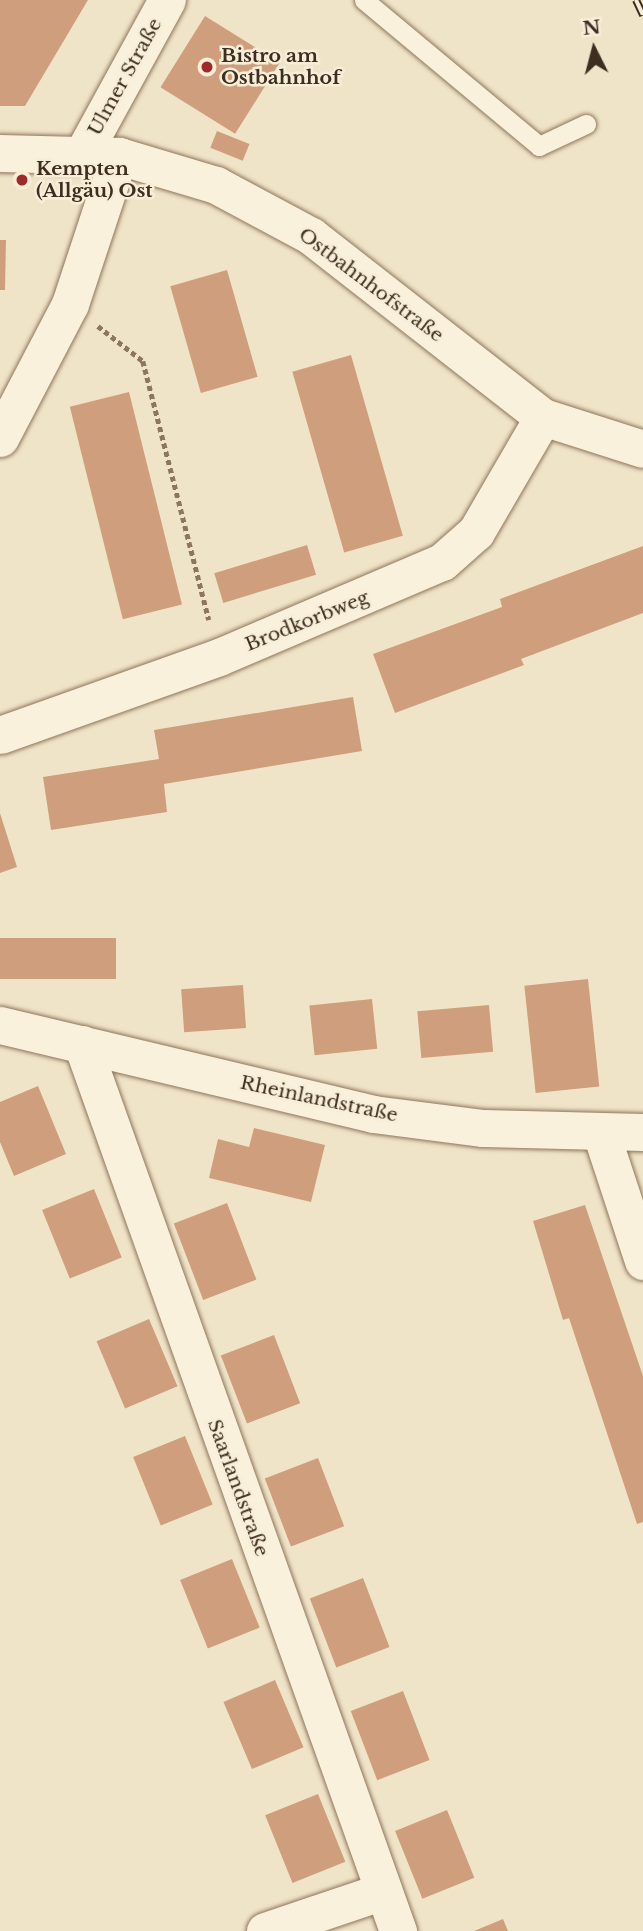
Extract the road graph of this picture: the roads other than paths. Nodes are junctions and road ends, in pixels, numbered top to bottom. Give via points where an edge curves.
1 (167, 0) edge
2 (364, 0) edge
3 (586, 124) dead end
4 (0, 153) edge
5 (82, 155) junction
6 (119, 156) junction
7 (543, 417) junction
8 (0, 438) edge
9 (643, 449) edge
10 (0, 735) edge
11 (0, 1025) edge
12 (82, 1044) junction
13 (643, 1132) edge
14 (601, 1133) junction
15 (643, 1261) edge
16 (383, 1891) junction
17 (265, 1931) edge
18 (398, 1931) edge

1 - 5 street, Ulmer Straße
2 - 3 lane via 539,146
4 - 5 street, Ostbahnhofstraße
5 - 6 street, Ostbahnhofstraße
6 - 7 street, Ostbahnhofstraße via 216,185 311,236
6 - 8 street via 69,304
7 - 9 street, Ostbahnhofstraße
7 - 10 street, Brodkorbweg via 476,532 442,562 219,657
11 - 12 street, Rheinlandstraße
12 - 14 street, Rheinlandstraße via 373,1114 484,1128
12 - 16 street, Saarlandstraße
13 - 14 street, Rheinlandstraße
14 - 15 street
16 - 17 street
16 - 18 street, Saarlandstraße

